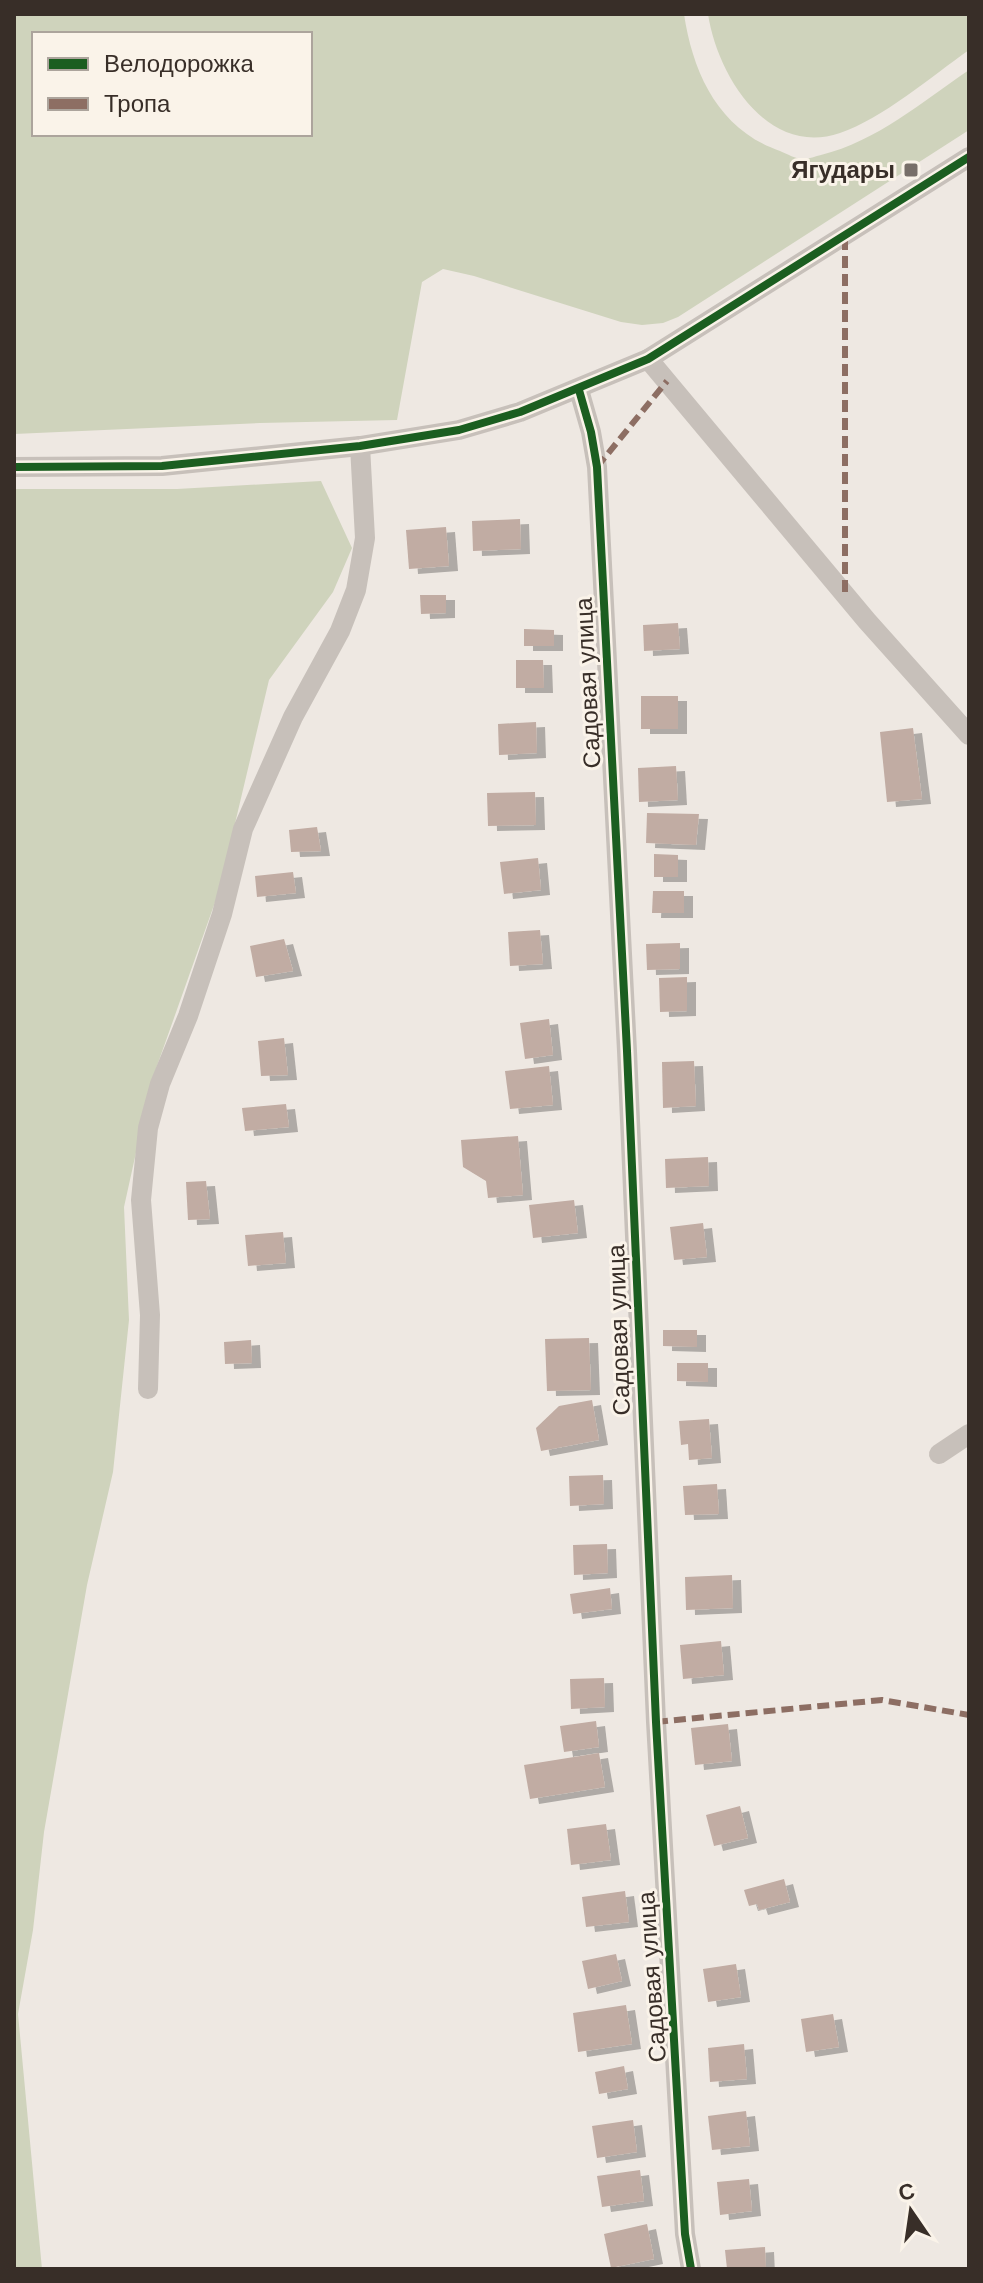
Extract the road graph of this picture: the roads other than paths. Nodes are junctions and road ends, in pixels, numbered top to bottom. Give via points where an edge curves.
1 (969, 157) edge
2 (648, 359) junction
3 (579, 390) junction
4 (360, 446) junction
5 (14, 467) edge
6 (969, 735) edge
7 (148, 1389) dead end
8 (969, 1434) edge
9 (939, 1454) dead end
10 (691, 2269) edge

1 - 2 street
2 - 3 street
2 - 6 street
3 - 4 street via 459,430
3 - 10 street, Садовая улица via 597,467 657,1738
4 - 5 street via 162,466
4 - 7 street via 365,538 356,590 243,829 222,914 148,1128 141,1200 150,1315
8 - 9 street

